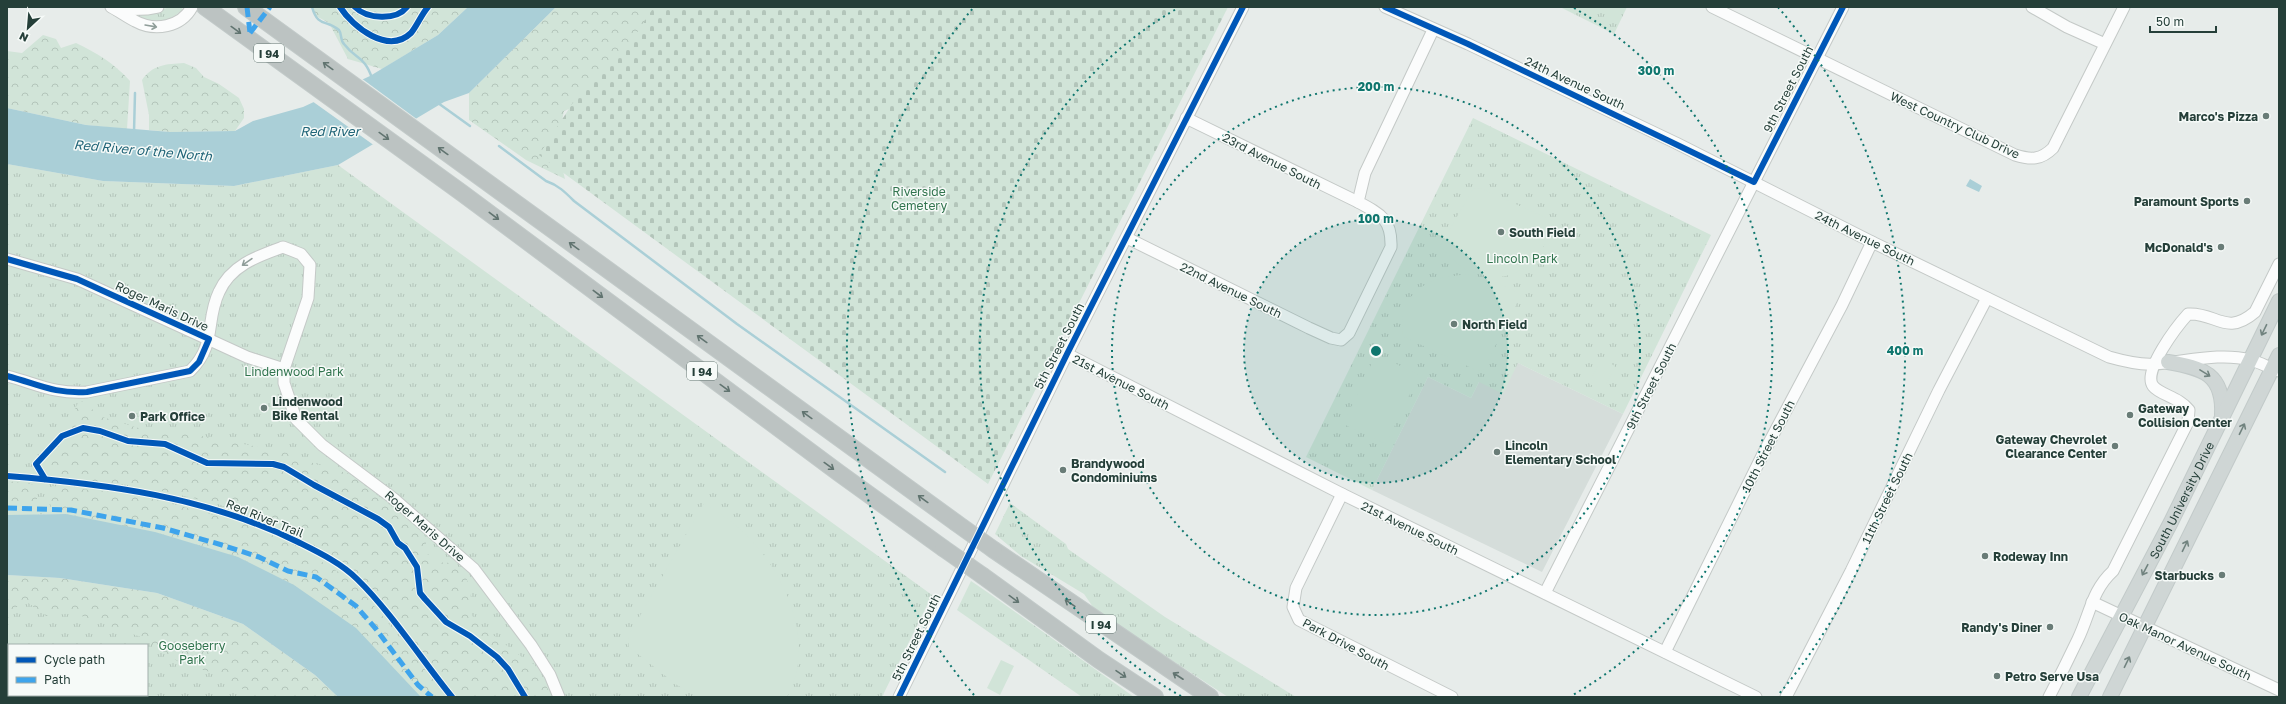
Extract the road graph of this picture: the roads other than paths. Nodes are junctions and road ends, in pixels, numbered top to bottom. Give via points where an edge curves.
1 (158, 7) edge
2 (192, 7) edge
3 (204, 7) edge
4 (246, 7) edge
5 (1243, 7) edge
6 (1385, 7) edge
7 (1712, 7) edge
8 (1843, 7) edge
9 (2032, 7) edge
10 (2124, 7) edge
11 (113, 8) edge
12 (1434, 30) junction
13 (2105, 44) junction
14 (1816, 59) junction
15 (1186, 118) junction
16 (1754, 182) junction
17 (1358, 202) junction
18 (1126, 238) junction
19 (1872, 242) junction
20 (7, 259) edge
21 (2279, 264) edge
22 (1987, 298) junction
23 (2279, 301) edge
24 (209, 339) junction
25 (1337, 339) joint
26 (1067, 354) junction
27 (2279, 355) edge
28 (2250, 360) junction
29 (2168, 362) junction
30 (2153, 364) junction
31 (284, 369) junction
32 (2275, 370) edge
33 (7, 376) edge
34 (2221, 418) junction
35 (1342, 494) junction
36 (1545, 593) junction
37 (2092, 602) junction
38 (2121, 616) junction
39 (2144, 628) junction
40 (1666, 652) junction
41 (2279, 690) edge
42 (559, 697) edge
43 (898, 697) edge
44 (1155, 697) edge
45 (1210, 697) edge
46 (1452, 697) edge
47 (1756, 697) edge
48 (1786, 697) edge
49 (2050, 697) edge
50 (2079, 697) edge
51 (2110, 697) edge

1 - 11 street via 147,10
11 -> 2 street via 136,22 162,27 182,19
3 -> 44 highway, I 94, bridge via 462,193 814,455 1099,660
45 -> 4 highway, I 94, bridge via 994,550
5 - 15 street, 5th Street South
6 - 12 street, 24th Avenue South
7 - 14 street, West Country Club Drive
8 - 14 street, 9th Street South
9 - 13 street via 2067,27
10 - 13 street, West Country Club Drive
12 - 16 street, 24th Avenue South
12 - 17 street via 1365,173
13 - 14 street, West Country Club Drive via 2053,148 2046,155 2036,159 2015,155
14 - 16 street, 9th Street South
15 - 17 street, 23rd Avenue South
15 - 18 street, 5th Street South
16 - 19 street, 24th Avenue South
16 - 36 street, 9th Street South
17 - 25 street, 23rd Avenue South via 1378,212 1386,220 1392,233 1391,247 1375,285 1349,333 1341,340
18 - 25 street, 22nd Avenue South via 1309,328
18 - 26 street, 5th Street South
19 - 22 street, 24th Avenue South
19 - 40 street, 10th Street South via 1842,305 1762,454
20 - 24 street, Roger Maris Drive via 77,279
21 - 30 street via 2255,312 2236,323 2225,324 2199,313 2188,314
22 - 30 street, 24th Avenue South via 2108,357
22 - 48 street, 11th Street South
23 -> 28 main road, South University Drive
24 - 31 street, Roger Maris Drive via 247,357
31 -> 24 street, Roger Maris Drive via 308,298 311,280 310,265 301,254 283,247 252,258 235,270 219,292
24 - 33 street, Roger Maris Drive via 199,362 190,371 87,392 48,390
26 - 35 street, 21st Avenue South
26 - 43 street, 5th Street South
27 - 32 main road, South University Drive
28 - 29 street, 24th Avenue South via 2229,358
28 - 32 street, 24th Avenue South
28 - 34 main road, South University Drive
29 - 30 street, 24th Avenue South
29 -> 34 main road via 2192,366 2206,372 2216,381 2223,398
30 - 37 street via 2150,379 2154,386 2182,402 2189,410 2188,422 2113,571 2102,581
31 - 42 street, Roger Maris Drive via 284,384 296,419 322,445 394,499 474,569 531,644 550,675
39 -> 32 main road, South University Drive
34 -> 38 main road, South University Drive via 2171,522
35 - 36 street, 21st Avenue South
35 - 46 street, Park Drive South via 1296,588 1293,607 1299,620
36 - 40 street, 21st Avenue South
37 - 38 street, Oak Manor Avenue South
37 - 49 street via 2079,637
38 - 39 street, Oak Manor Avenue South
38 - 50 main road, South University Drive
39 - 41 street, Oak Manor Avenue South
51 -> 39 main road, South University Drive
40 - 47 street, 21st Avenue South

